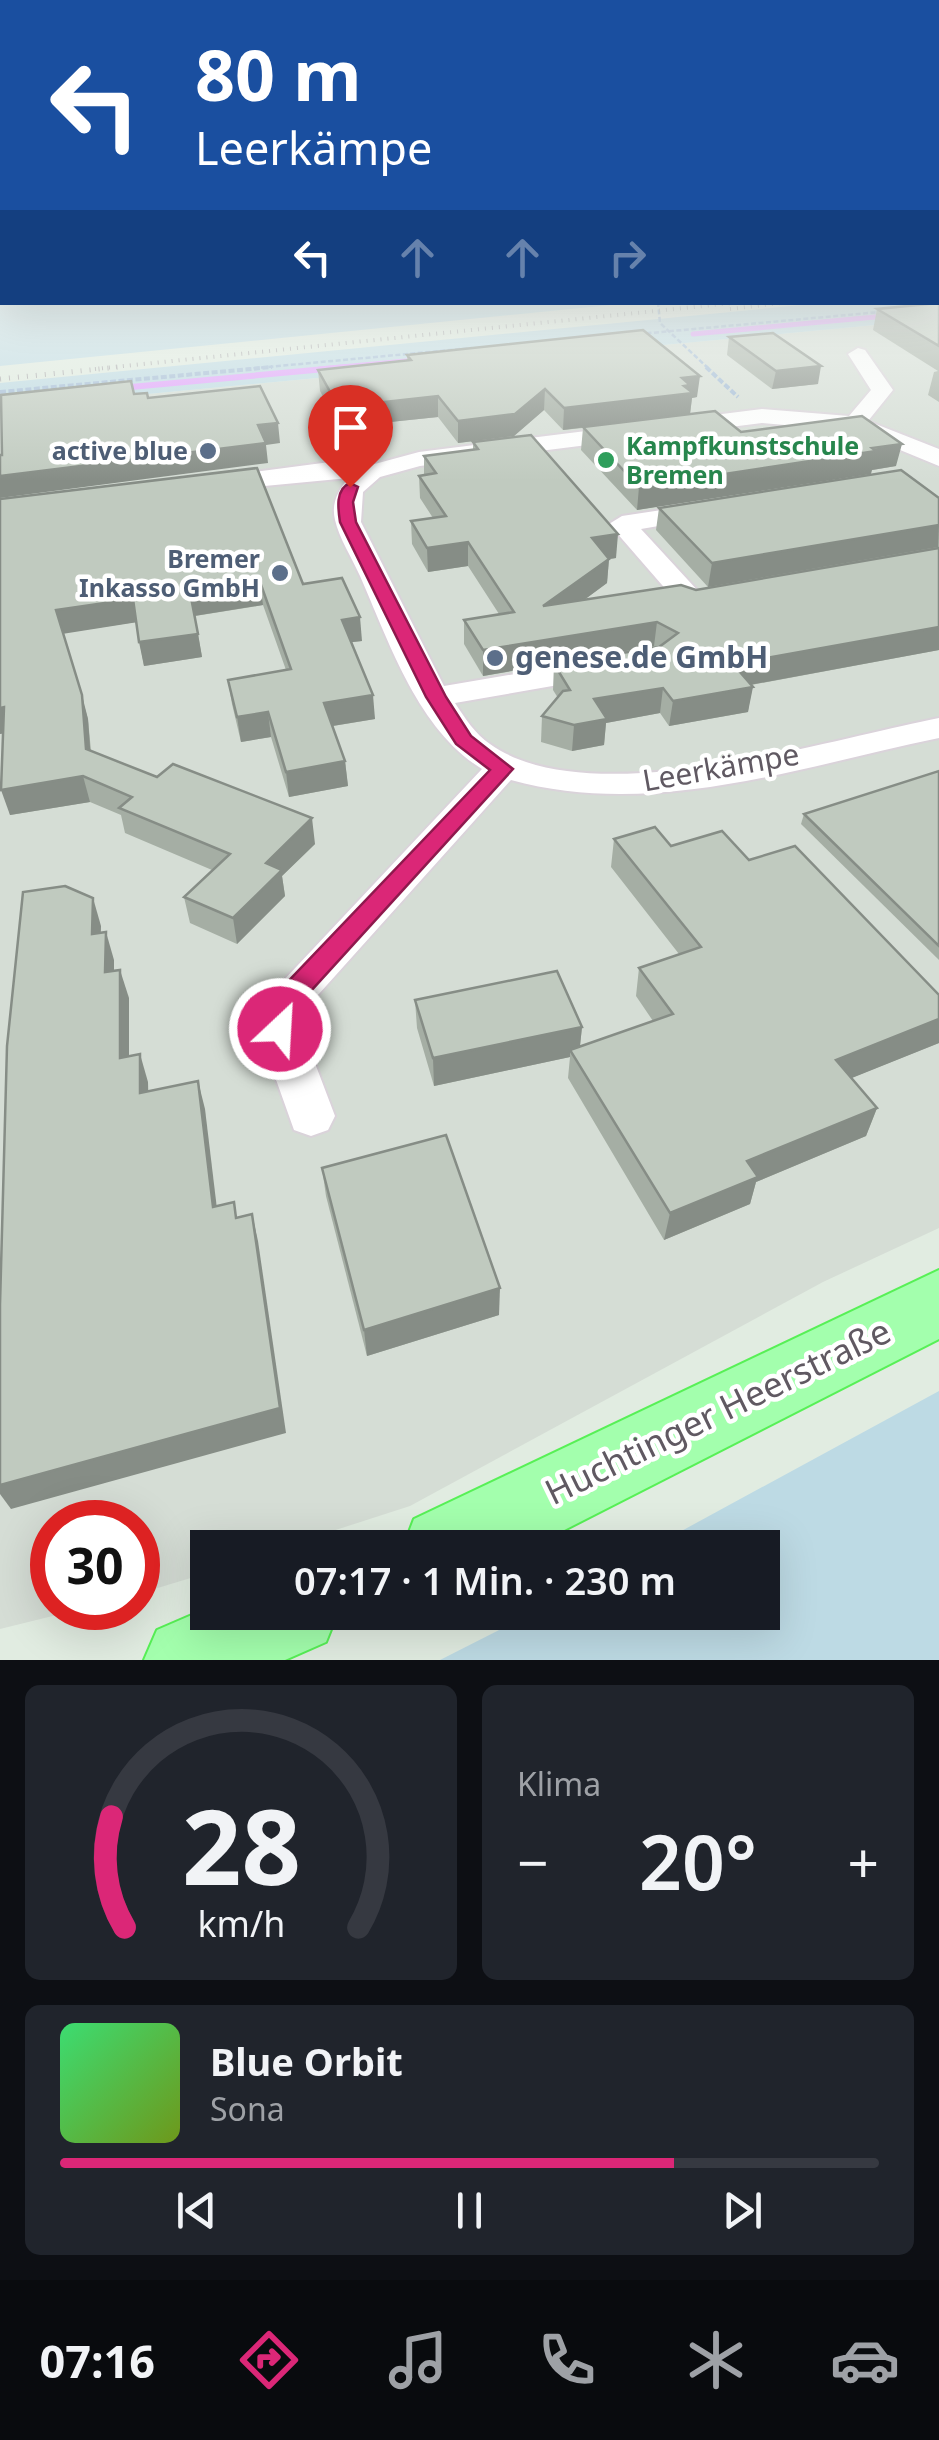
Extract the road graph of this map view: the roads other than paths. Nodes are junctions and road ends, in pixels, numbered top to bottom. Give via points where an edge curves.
1 (858, 354) dead end
2 (854, 424) junction
3 (939, 460) edge
4 (371, 472) junction
5 (180, 488) edge
6 (734, 507) edge
7 (749, 592) edge
8 (637, 662) edge
9 (436, 697) junction
10 (939, 728) edge
11 (502, 769) junction
12 (310, 1116) dead end
13 (939, 1303) edge
14 (479, 1530) edge
15 (255, 1630) edge
16 (187, 1660) edge

1 - 2 street via 882,390
2 - 3 street via 879,429
2 - 4 street via 762,416 420,458
4 - 5 street via 330,469
4 - 9 street, Leerkämpe via 350,487 348,522
6 - 7 street via 622,524 692,602
8 - 9 street
9 - 11 street, Leerkämpe via 464,740
10 - 11 street, Leerkämpe via 637,785
11 - 12 street via 289,998 280,1029
13 - 14 main road, Huchtinger Heerstraße
15 - 16 main road

